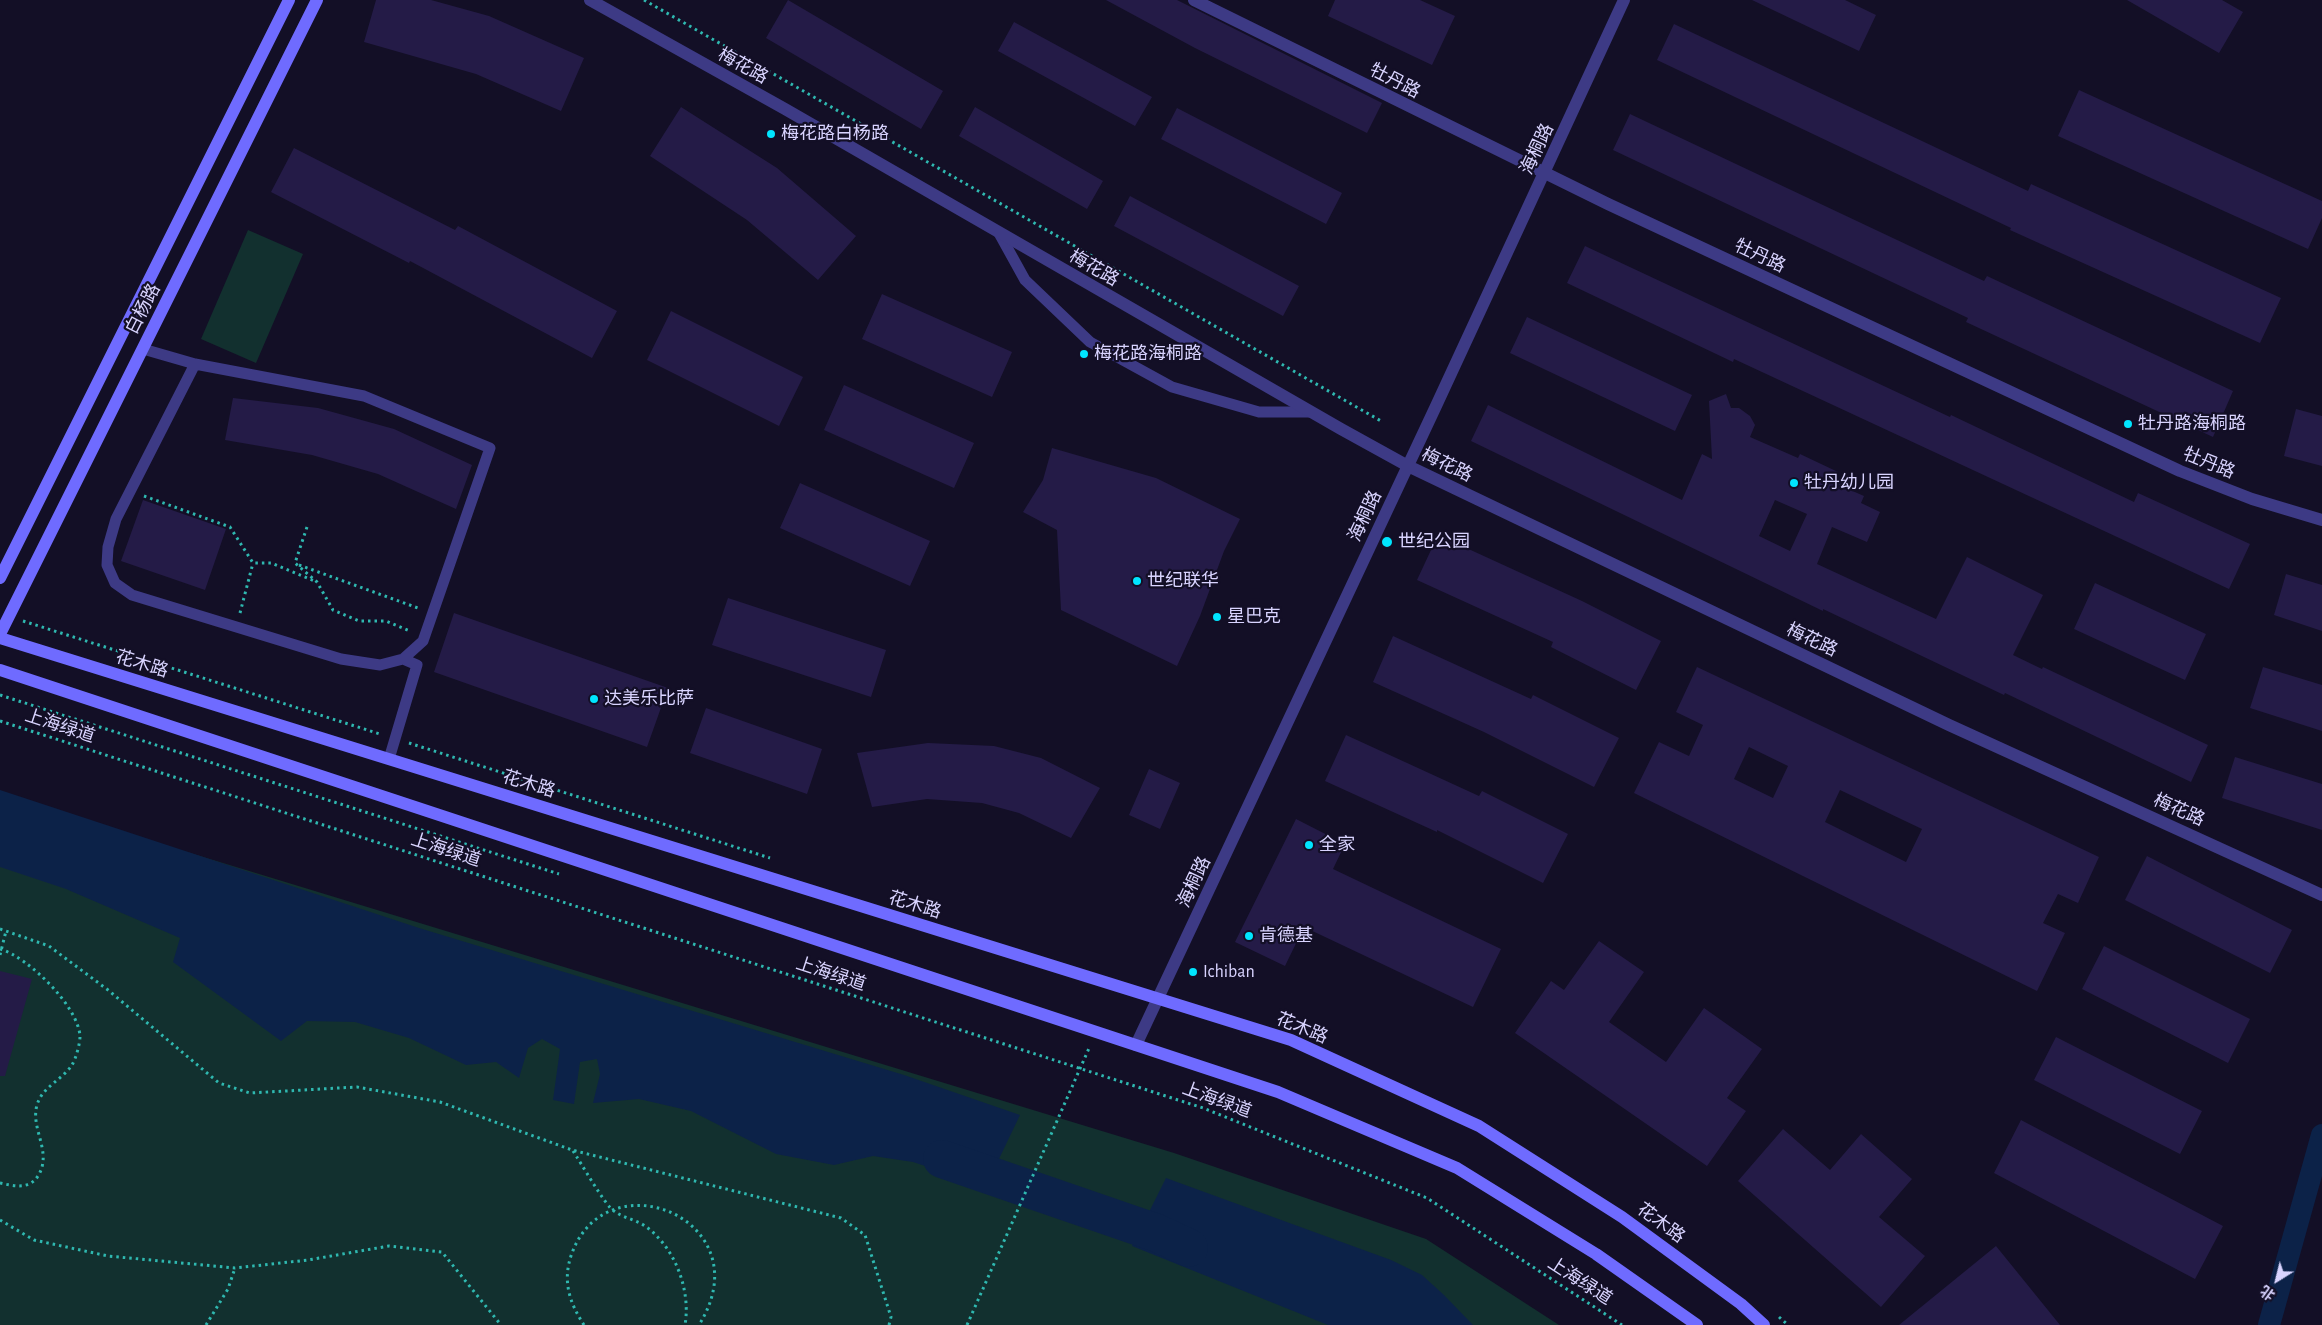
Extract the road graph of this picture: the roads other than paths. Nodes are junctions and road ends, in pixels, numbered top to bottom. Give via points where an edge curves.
1 (289, 0) edge
2 (317, 0) edge
3 (590, 0) edge
4 (1194, 0) edge
5 (1624, 0) edge
6 (1544, 174) junction
7 (999, 233) junction
8 (143, 349) junction
9 (194, 364) junction
10 (1310, 412) junction
11 (1408, 466) junction
12 (2322, 520) edge
13 (0, 578) edge
14 (0, 634) edge
15 (0, 638) edge
16 (403, 659) junction
17 (0, 670) edge
18 (389, 759) junction
19 (2322, 895) edge
20 (1158, 998) junction
21 (1136, 1045) junction
22 (1697, 1325) edge
23 (1764, 1325) edge

1 - 13 main road, 白杨路
2 - 8 main road, 白杨路
3 - 7 street, 梅花路
4 - 6 street, 牡丹路
5 - 6 street, 海桐路
6 - 11 street, 海桐路
6 - 12 street, 牡丹路 via 2180,471 2252,499
7 - 10 street, 梅花路
7 - 10 lane via 1026,280 1090,342 1172,387 1259,412
8 - 9 lane
8 - 14 main road, 白杨路
9 - 16 lane via 364,396 490,448 424,637
9 - 16 lane via 116,519 107,565 115,583 132,595 341,659 380,664
10 - 11 street, 梅花路
11 - 19 street, 梅花路 via 1949,725
11 - 20 street, 海桐路
15 - 18 main road, 花木路
16 - 18 lane via 417,665
17 - 21 main road
18 - 20 main road, 花木路
20 - 21 street, 海桐路
20 - 23 main road, 花木路 via 1291,1040 1479,1126 1622,1217 1741,1304
21 - 22 main road via 1278,1092 1457,1168 1596,1254

